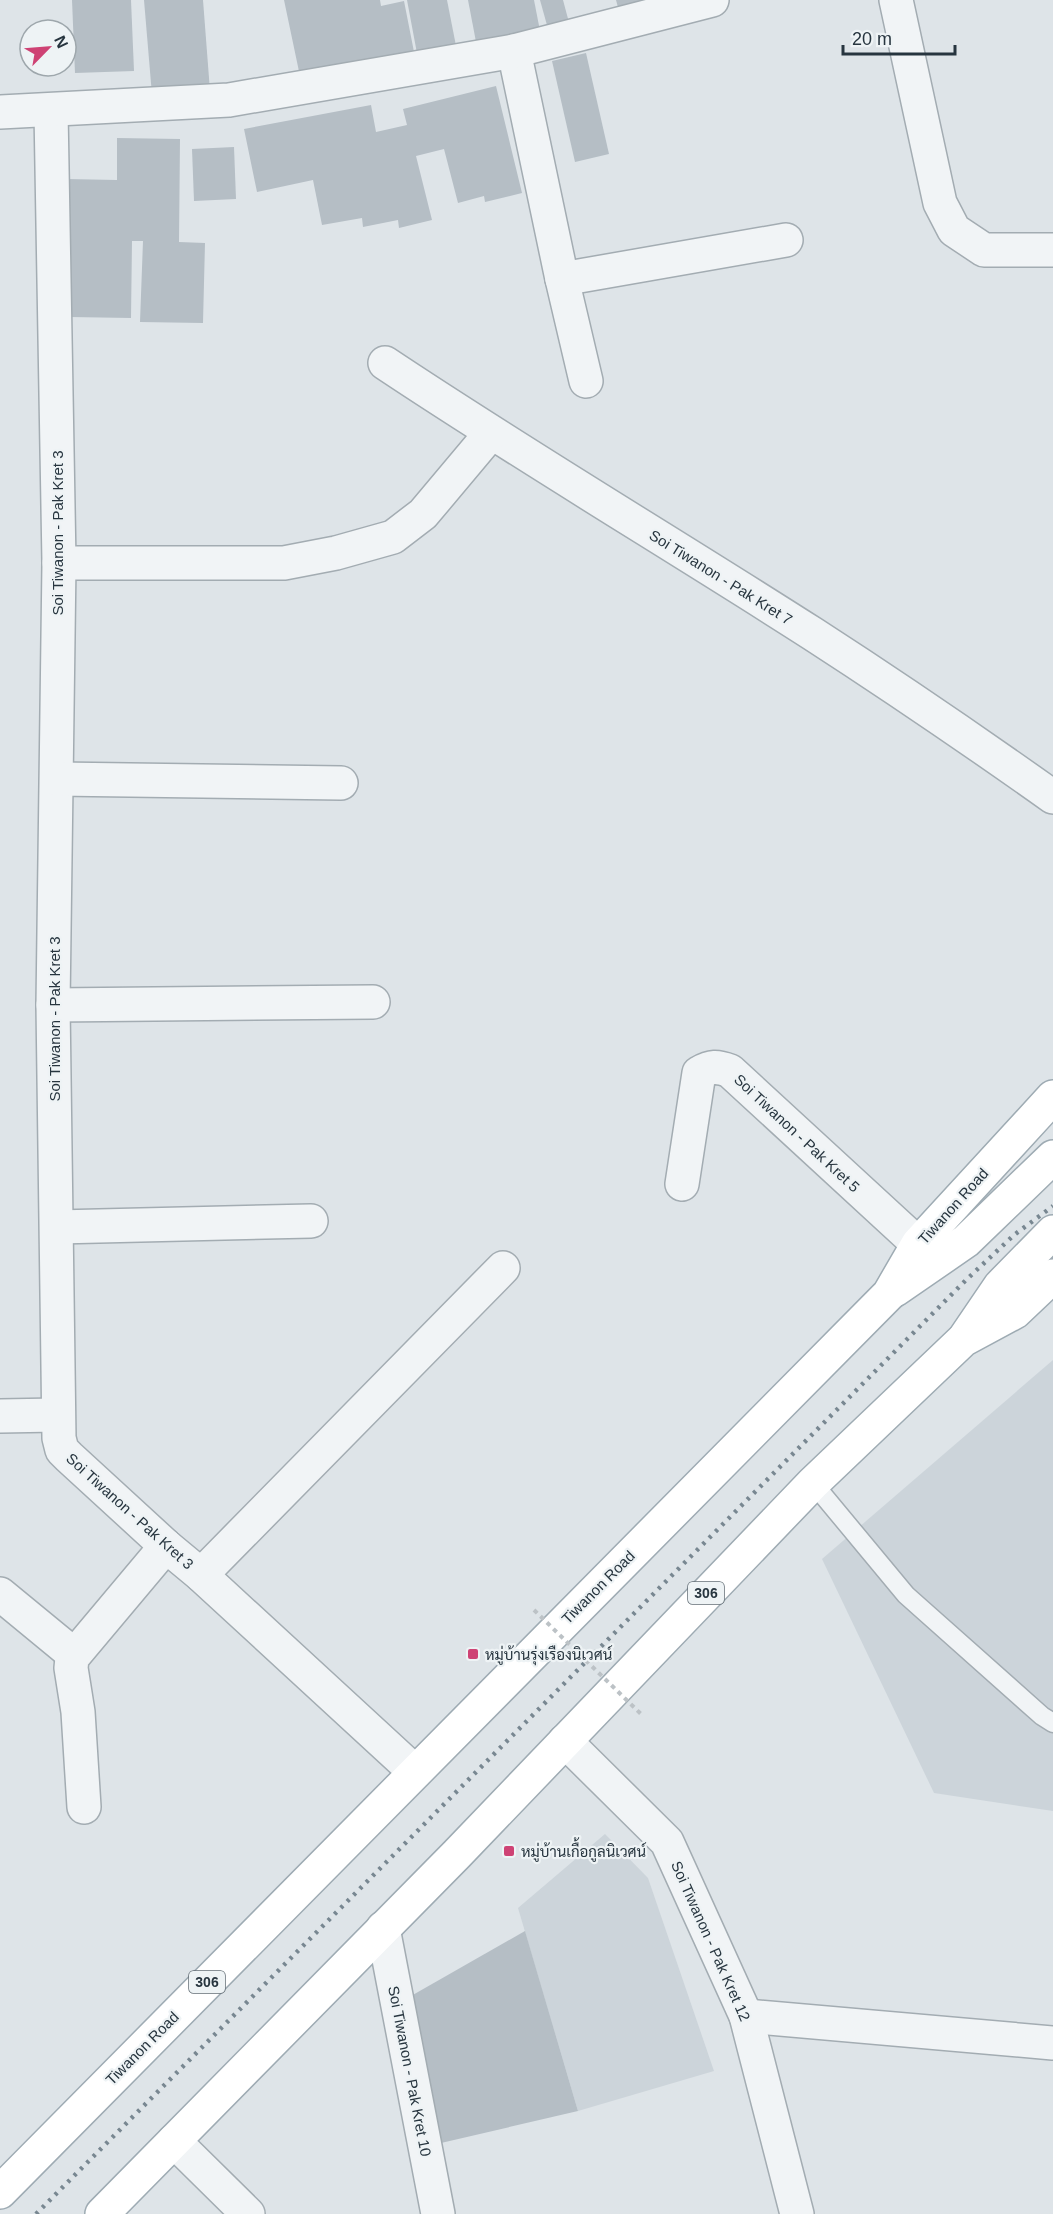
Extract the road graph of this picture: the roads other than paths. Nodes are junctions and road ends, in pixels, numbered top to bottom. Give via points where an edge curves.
1 (712, 0) edge
2 (896, 0) edge
3 (514, 51) junction
4 (51, 111) junction
5 (0, 112) edge
6 (786, 240) dead end
7 (1053, 250) edge
8 (562, 279) junction
9 (385, 363) dead end
10 (586, 381) dead end
11 (491, 434) junction
12 (58, 563) junction
13 (57, 779) junction
14 (341, 783) dead end
15 (1053, 797) edge
16 (373, 1002) dead end
17 (52, 1005) junction
18 (1053, 1097) edge
19 (1053, 1157) edge
20 (682, 1184) dead end
21 (312, 1221) dead end
22 (57, 1227) junction
23 (1053, 1232) edge
24 (918, 1244) junction
25 (503, 1268) dead end
26 (1053, 1276) edge
27 (889, 1294) junction
28 (963, 1340) junction
29 (57, 1415) junction
30 (0, 1416) edge
31 (813, 1483) junction
32 (166, 1546) junction
33 (201, 1575) junction
34 (0, 1594) edge
35 (73, 1654) junction
36 (1053, 1723) edge
37 (565, 1742) junction
38 (415, 1772) junction
39 (84, 1807) dead end
40 (383, 1928) junction
41 (746, 2016) junction
42 (1053, 2043) edge
43 (174, 2142) junction
44 (0, 2192) edge
45 (102, 2214) edge
46 (248, 2214) edge
47 (438, 2214) edge
48 (797, 2214) edge

1 - 3 street
2 - 7 street via 940,203 954,230 984,250
3 - 4 street via 229,100
3 - 8 street
4 - 5 street
4 - 12 street, Soi Tiwanon - Pak Kret 3
6 - 8 street
8 - 10 street
9 - 11 street, Soi Tiwanon - Pak Kret 7
11 - 12 street via 423,514 393,537 284,563
11 - 15 street, Soi Tiwanon - Pak Kret 7 via 813,634
12 - 13 street, Soi Tiwanon - Pak Kret 3
13 - 14 street
13 - 17 street, Soi Tiwanon - Pak Kret 3
16 - 17 street
17 - 22 street, Soi Tiwanon - Pak Kret 3
18 - 24 main road, Tiwanon Road / 306
19 - 27 main road, 306 via 966,1241
20 - 24 street, Soi Tiwanon - Pak Kret 5 via 699,1073 718,1066 730,1071
21 - 22 street
22 - 29 street, Soi Tiwanon - Pak Kret 3
23 - 28 main road, 306 via 1000,1286
24 - 27 main road, Tiwanon Road / 306
25 - 33 street
26 - 28 main road, 306 via 1015,1312
27 - 38 main road, Tiwanon Road / 306
28 - 31 main road, 306
29 - 30 street
29 - 32 street, Soi Tiwanon - Pak Kret 3 via 62,1450
31 - 36 lane via 906,1595
31 - 37 main road, 306
32 - 33 street, Soi Tiwanon - Pak Kret 3
32 - 35 street
33 - 38 street, Soi Tiwanon - Pak Kret 3
34 - 35 street
35 - 39 street
37 - 40 main road, 306
37 - 41 street, Soi Tiwanon - Pak Kret 12 via 667,1842
38 - 44 main road, Tiwanon Road / 306
40 - 43 main road, 306
40 - 47 street, Soi Tiwanon - Pak Kret 10
41 - 42 street
41 - 48 street, Soi Tiwanon - Pak Kret 12
43 - 45 main road, 306
43 - 46 street

